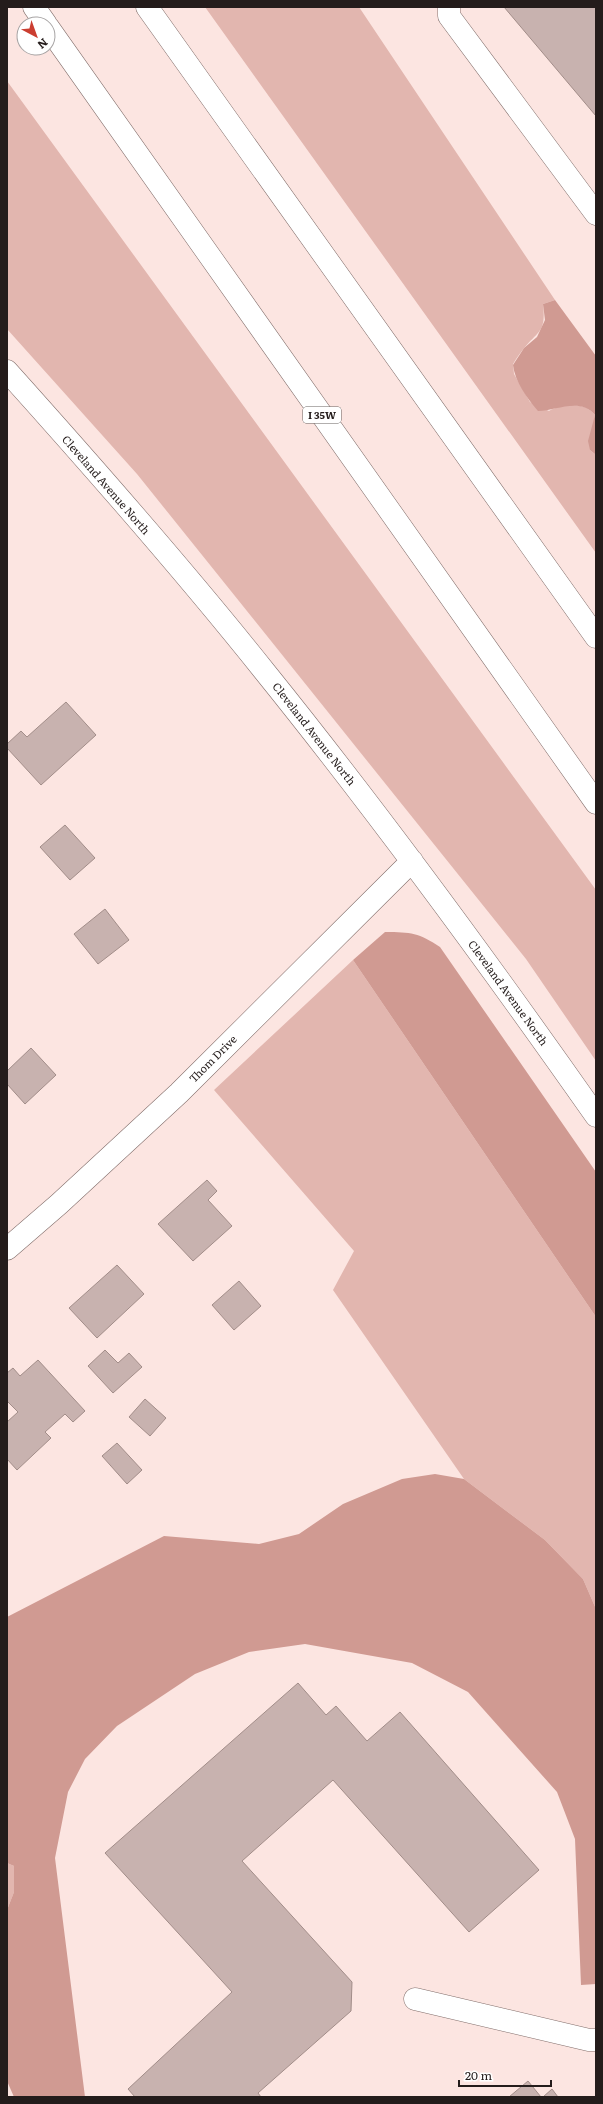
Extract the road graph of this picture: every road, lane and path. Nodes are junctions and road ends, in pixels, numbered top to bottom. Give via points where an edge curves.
1 (34, 7) edge
2 (146, 7) edge
3 (452, 10) edge
4 (40, 16) edge
5 (56, 38) edge
6 (596, 214) edge
7 (7, 371) edge
8 (596, 637) edge
9 (596, 803) edge
10 (412, 861) junction
11 (596, 1116) edge
12 (7, 1248) edge
13 (415, 1999) dead end
14 (596, 2040) edge

1 - 4 main road
2 - 8 main road
3 - 6 main road
5 - 9 main road, I 35W
7 - 10 main road, Cleveland Avenue North via 264,670
10 - 11 main road, Cleveland Avenue North
10 - 12 main road, Thom Drive via 179,1093 59,1204
13 - 14 main road

